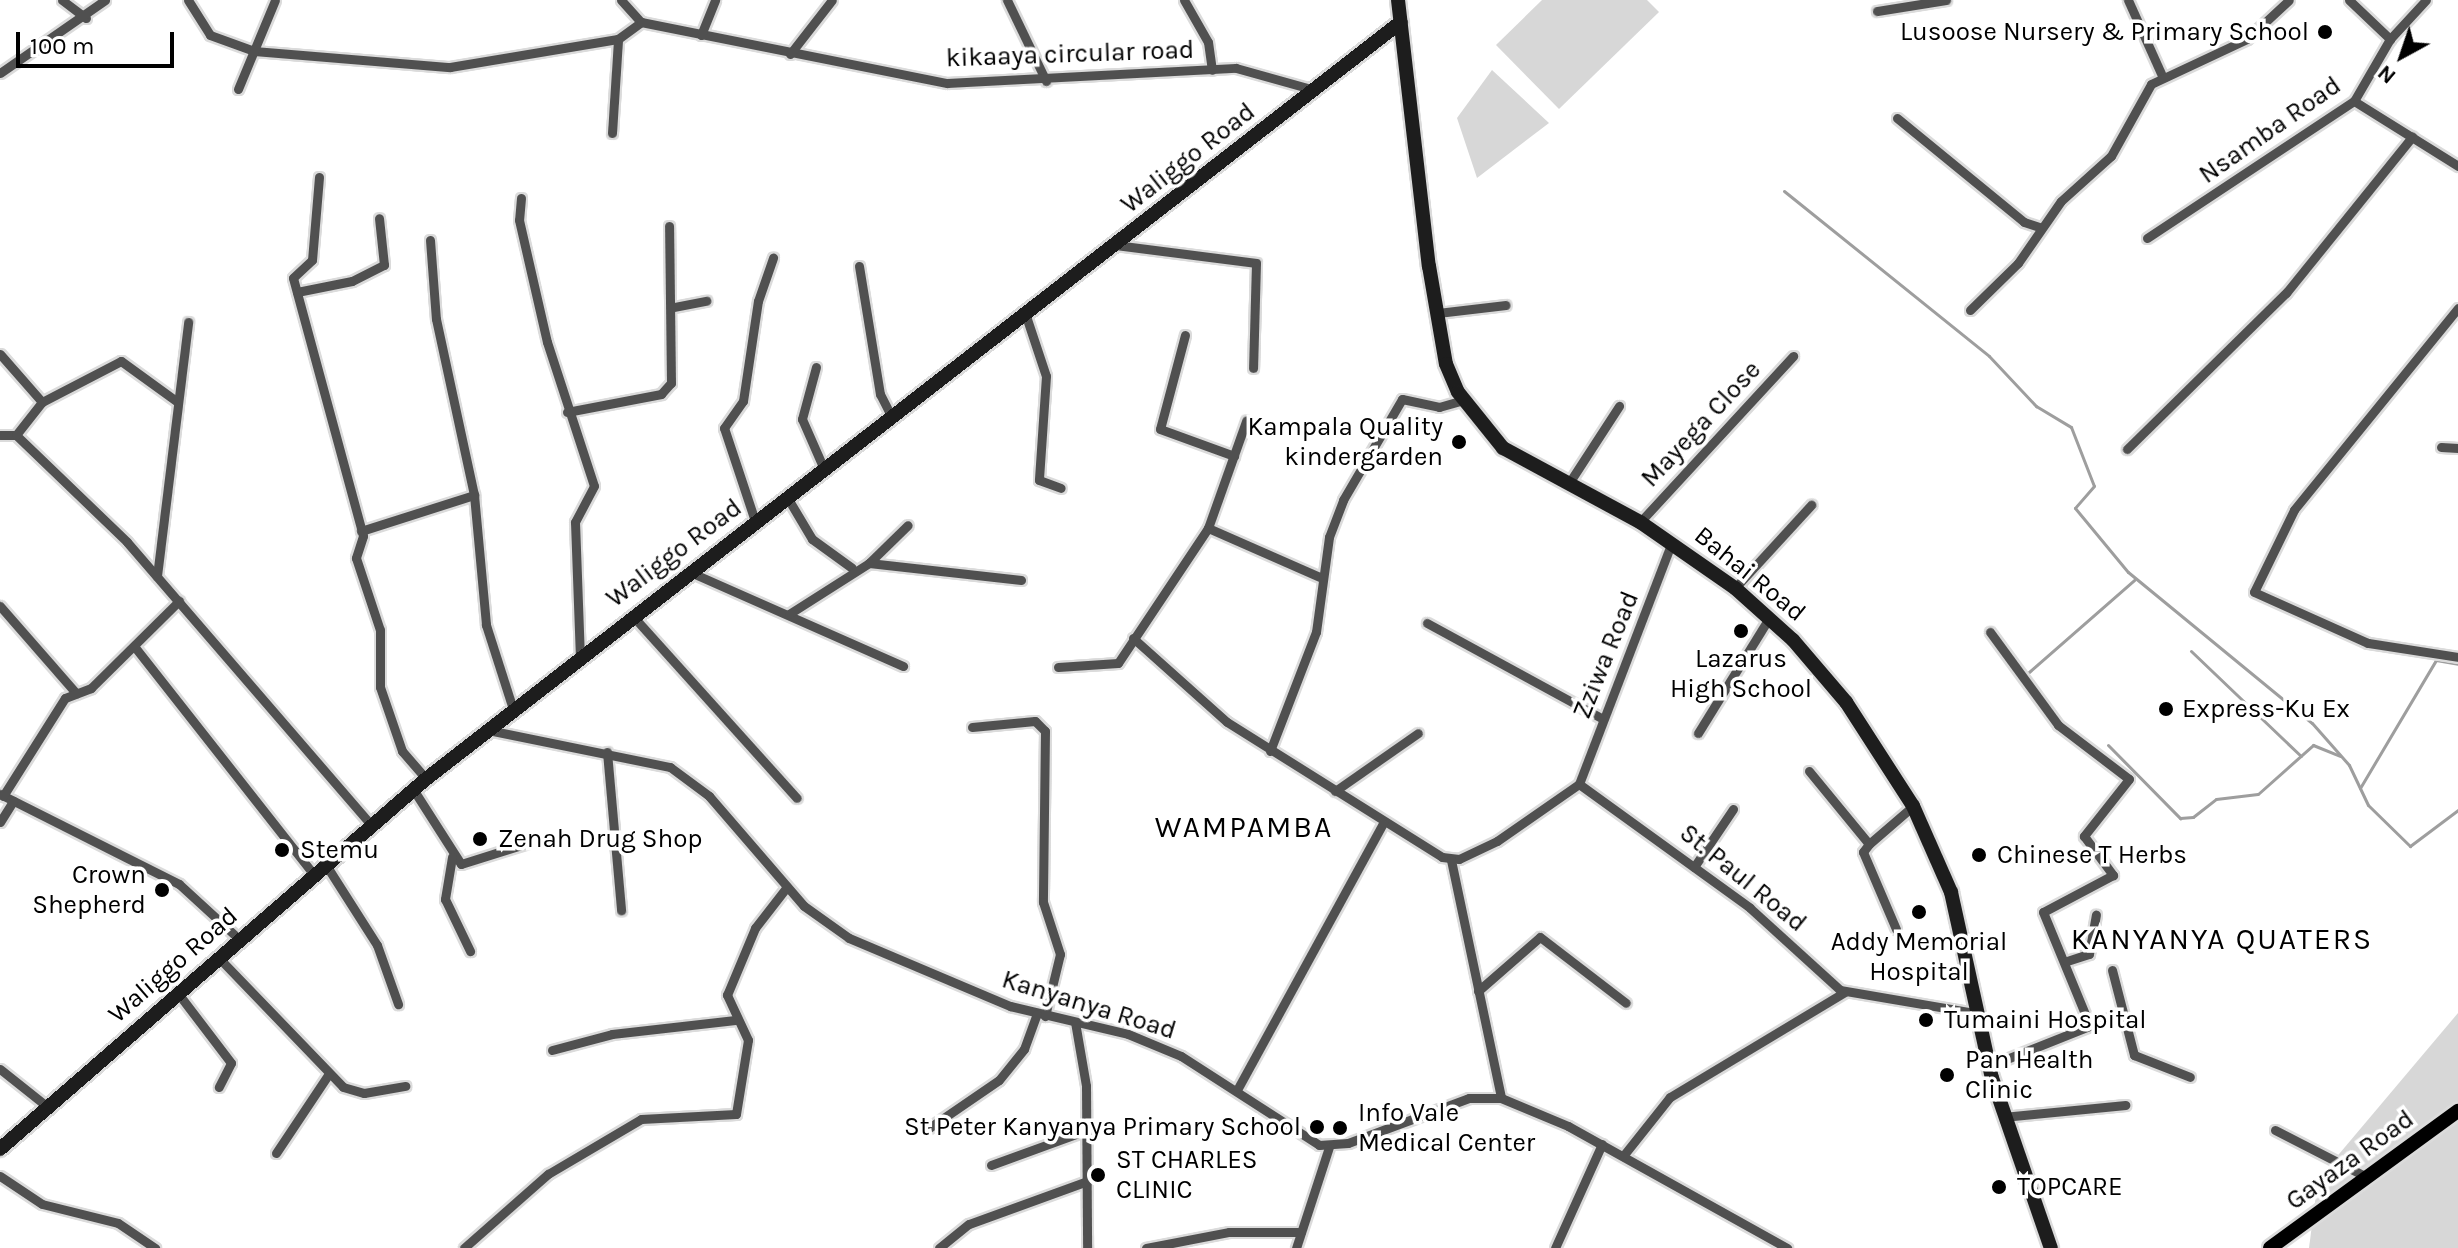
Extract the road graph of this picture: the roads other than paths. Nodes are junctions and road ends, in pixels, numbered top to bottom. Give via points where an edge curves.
1 (62, 0) edge
2 (105, 0) edge
3 (188, 0) edge
4 (275, 0) edge
5 (621, 0) edge
6 (715, 0) edge
7 (832, 0) edge
8 (1007, 0) edge
9 (1184, 0) edge
10 (1398, 0) edge
11 (1946, 0) edge
12 (2128, 0) edge
13 (2289, 0) edge
14 (2349, 0) edge
15 (2426, 0) edge
16 (1877, 11) dead end
17 (86, 18) junction
18 (641, 22) junction
19 (1401, 22) junction
20 (701, 35) junction
21 (618, 39) junction
22 (2390, 39) junction
23 (254, 51) junction
24 (790, 54) junction
25 (1212, 70) junction
26 (0, 73) edge
27 (2163, 78) junction
28 (1046, 81) junction
29 (238, 89) dead end
30 (1311, 89) junction
31 (2354, 101) junction
32 (1897, 118) dead end
33 (612, 133) dead end
34 (2412, 137) junction
35 (2458, 166) edge
36 (319, 177) dead end
37 (521, 198) dead end
38 (379, 218) dead end
39 (669, 226) dead end
40 (2039, 227) junction
41 (2147, 238) dead end
42 (430, 240) dead end
43 (1116, 245) junction
44 (773, 258) dead end
45 (859, 266) dead end
46 (297, 292) junction
47 (706, 301) dead end
48 (1506, 305) dead end
49 (674, 307) junction
50 (2458, 308) edge
51 (1970, 310) dead end
52 (1438, 313) junction
53 (1026, 316) junction
54 (188, 322) dead end
55 (1185, 335) dead end
56 (0, 354) edge
57 (1793, 356) dead end
58 (816, 367) dead end
59 (1253, 368) dead end
60 (1463, 400) junction
61 (176, 401) junction
62 (42, 402) junction
63 (1619, 406) dead end
64 (567, 412) junction
65 (892, 418) junction
66 (1246, 421) dead end
67 (0, 435) edge
68 (16, 435) junction
69 (2441, 447) dead end
70 (2458, 448) edge
71 (2127, 449) dead end
72 (1234, 456) junction
73 (824, 469) junction
74 (1569, 483) junction
75 (1061, 488) dead end
76 (474, 495) junction
77 (787, 497) junction
78 (1811, 505) dead end
79 (755, 521) junction
80 (1640, 522) junction
81 (908, 525) dead end
82 (1208, 528) junction
83 (361, 531) junction
84 (1672, 542) junction
85 (869, 563) junction
86 (852, 568) junction
87 (689, 572) junction
88 (157, 576) junction
89 (1322, 578) junction
90 (1021, 580) dead end
91 (1735, 588) junction
92 (179, 601) junction
93 (0, 606) edge
94 (789, 614) junction
95 (632, 615) junction
96 (1769, 618) junction
97 (1427, 623) dead end
98 (1990, 632) dead end
99 (1133, 638) junction
100 (134, 646) junction
101 (580, 656) junction
102 (2458, 657) edge
103 (903, 666) dead end
104 (1058, 667) dead end
105 (76, 693) junction
106 (513, 709) junction
107 (1603, 719) junction
108 (972, 727) dead end
109 (488, 730) junction
110 (1418, 733) dead end
111 (1698, 733) dead end
112 (1270, 751) junction
113 (607, 752) junction
114 (1809, 771) dead end
115 (426, 779) junction
116 (1579, 784) junction
117 (413, 789) junction
118 (1335, 791) junction
119 (5, 797) edge
120 (797, 798) dead end
121 (1913, 806) junction
122 (1733, 809) dead end
123 (0, 822) edge
124 (1383, 823) junction
125 (371, 825) junction
126 (534, 841) dead end
127 (1869, 844) junction
128 (452, 857) junction
129 (1451, 860) junction
130 (1694, 867) junction
131 (320, 870) junction
132 (786, 888) junction
133 (621, 910) dead end
134 (2096, 915) dead end
135 (1896, 929) dead end
136 (239, 939) junction
137 (470, 951) dead end
138 (218, 957) junction
139 (2067, 961) junction
140 (2112, 970) dead end
141 (1478, 991) junction
142 (177, 992) junction
143 (1845, 992) junction
144 (1626, 1003) dead end
145 (398, 1004) dead end
146 (1974, 1013) junction
147 (2122, 1013) junction
148 (1041, 1015) junction
149 (735, 1020) junction
150 (2088, 1021) junction
151 (1075, 1022) junction
152 (552, 1050) dead end
153 (1989, 1066) junction
154 (0, 1069) edge
155 (328, 1075) junction
156 (2190, 1077) dead end
157 (405, 1086) dead end
158 (219, 1087) dead end
159 (1237, 1090) junction
160 (1501, 1098) junction
161 (2125, 1105) dead end
162 (49, 1108) junction
163 (2458, 1111) edge
164 (2003, 1117) junction
165 (926, 1130) dead end
166 (1087, 1130) junction
167 (2275, 1130) dead end
168 (1602, 1144) junction
169 (1329, 1147) junction
170 (0, 1149) edge
171 (276, 1153) dead end
172 (1623, 1156) junction
173 (991, 1165) dead end
174 (0, 1176) edge
175 (2367, 1177) junction
176 (1087, 1181) junction
177 (1301, 1232) junction
178 (472, 1247) edge
179 (155, 1248) edge
180 (939, 1248) edge
181 (1087, 1248) edge
182 (1146, 1248) edge
183 (1296, 1248) edge
184 (1555, 1248) edge
185 (1787, 1248) edge
186 (2051, 1248) edge
187 (2270, 1248) edge

1 - 17 street
2 - 17 street
3 - 23 street via 210,35
4 - 23 street
5 - 18 street
6 - 20 street
7 - 24 street
8 - 28 street
9 - 25 street via 1208,42
10 - 19 street, Bahai Road
11 - 16 street
12 - 27 street
13 - 27 street via 2247,39
14 - 22 street
15 - 22 street, Nsamba Road
17 - 26 street
18 - 20 street, kikaaya circular road
18 - 21 street
19 - 30 street, Waliggo Road
19 - 52 street, Bahai Road
20 - 24 street, kikaaya circular road
21 - 23 street via 547,46 468,67
21 - 33 street
22 - 31 street, Nsamba Road
23 - 29 street
24 - 28 street, kikaaya circular road via 947,83
25 - 28 street, kikaaya circular road
25 - 30 street, kikaaya circular road via 1257,70
27 - 40 street via 2138,99 2103,167
30 - 43 street, Waliggo Road
31 - 34 street
31 - 41 street, Nsamba Road
32 - 40 street via 2024,222
34 - 35 street
34 - 71 street via 2286,293
36 - 46 street via 312,257 294,271
37 - 64 street via 524,244
38 - 46 street via 384,265 352,281
39 - 49 street
40 - 51 street via 2018,263
42 - 76 street via 434,310
43 - 53 street, Waliggo Road
43 - 59 street via 1256,263
44 - 79 street via 743,401 724,428
45 - 65 street via 880,394
46 - 83 street
47 - 49 street
48 - 52 street
49 - 64 street via 668,390
50 - 102 street via 2294,510 2254,592 2368,643
52 - 60 street, Bahai Road via 1446,364
53 - 65 street, Waliggo Road
53 - 75 street via 1047,386 1039,480
54 - 61 street
55 - 72 street via 1160,429
56 - 62 street
57 - 80 street, Mayega Close
58 - 73 street via 802,419
60 - 74 street, Bahai Road via 1503,448
60 - 89 street via 1439,407 1402,399 1343,500
61 - 62 street via 121,361
61 - 88 street
62 - 68 street
63 - 74 street
64 - 101 street via 594,486 575,522
65 - 73 street, Waliggo Road
66 - 72 street
67 - 68 street
68 - 88 street
69 - 70 street
72 - 82 street
73 - 77 street, Waliggo Road
74 - 80 street, Bahai Road
76 - 83 street
76 - 106 street via 486,625
77 - 79 street, Waliggo Road
77 - 86 street via 812,539
78 - 91 street
79 - 87 street, Waliggo Road
80 - 84 street, Bahai Road
81 - 85 street
82 - 89 street
82 - 99 street
83 - 115 street via 356,558 380,630 380,687 402,751
84 - 91 street, Bahai Road
84 - 107 street, Zziwa Road
85 - 86 street
85 - 90 street
86 - 94 street
87 - 94 street
87 - 95 street, Waliggo Road
88 - 92 street
89 - 112 street via 1307,662
91 - 96 street, Bahai Road
92 - 100 street
92 - 125 street
93 - 105 street
94 - 103 street
95 - 101 street, Waliggo Road
95 - 120 street
96 - 111 street
96 - 121 street, Bahai Road via 1818,665
97 - 107 street
98 - 139 street via 2058,725 2129,779 2084,836 2113,875 2043,912
99 - 104 street via 1113,668 1085,660
99 - 112 street
100 - 105 street
100 - 131 street
101 - 106 street, Waliggo Road
105 - 119 street via 44,720 39,742
106 - 109 street, Waliggo Road
107 - 116 street, Zziwa Road
108 - 148 street via 1035,721 1047,739 1043,902 1060,954
109 - 113 street, Kanyanya Road
109 - 115 street, Waliggo Road
110 - 118 street
112 - 118 street
113 - 132 street, Kanyanya Road via 670,767 697,784
113 - 133 street
114 - 127 street
115 - 117 street, Waliggo Road
116 - 129 street via 1497,841
116 - 130 street, St. Paul Road
117 - 125 street, Waliggo Road
117 - 128 street
118 - 124 street
119 - 123 street
119 - 136 street via 179,884
121 - 127 street
121 - 146 street, Bahai Road via 1951,892
122 - 130 street
124 - 129 street
124 - 159 street
125 - 131 street, Waliggo Road
126 - 128 street via 483,863
127 - 135 street via 1863,852
128 - 137 street via 445,899
129 - 141 street
130 - 143 street, St. Paul Road
131 - 136 street, Waliggo Road
131 - 145 street via 377,945
132 - 148 street, Kanyanya Road via 870,950
132 - 149 street via 755,928 730,984 726,1003
134 - 139 street via 2089,954
136 - 138 street, Waliggo Road
138 - 142 street, Waliggo Road
138 - 155 street
139 - 150 street
140 - 147 street
141 - 144 street via 1540,937
141 - 160 street
142 - 158 street via 231,1063
142 - 162 street, Waliggo Road
143 - 146 street
143 - 172 street via 1670,1097
146 - 153 street, Bahai Road
147 - 150 street
147 - 156 street via 2134,1055
148 - 151 street, Kanyanya Road
148 - 165 street via 1024,1049 999,1080
149 - 152 street via 612,1034
149 - 178 street via 748,1040 736,1114 641,1119 530,1188
150 - 153 street
151 - 159 street, Kanyanya Road via 1151,1043
151 - 166 street
153 - 164 street, Bahai Road
154 - 162 street
155 - 157 street via 364,1093
155 - 171 street
159 - 169 street, Kanyanya Road
160 - 168 street
160 - 169 street via 1469,1098
161 - 164 street
162 - 170 street, Waliggo Road
163 - 175 main road, Gayaza Road
164 - 186 street, Bahai Road
166 - 173 street
166 - 176 street
167 - 175 street
168 - 172 street
168 - 184 street
169 - 177 street
172 - 185 street
174 - 179 street via 42,1204 118,1223
175 - 187 main road, Gayaza Road
176 - 180 street via 969,1224
176 - 181 street
177 - 182 street via 1229,1232
177 - 183 street

